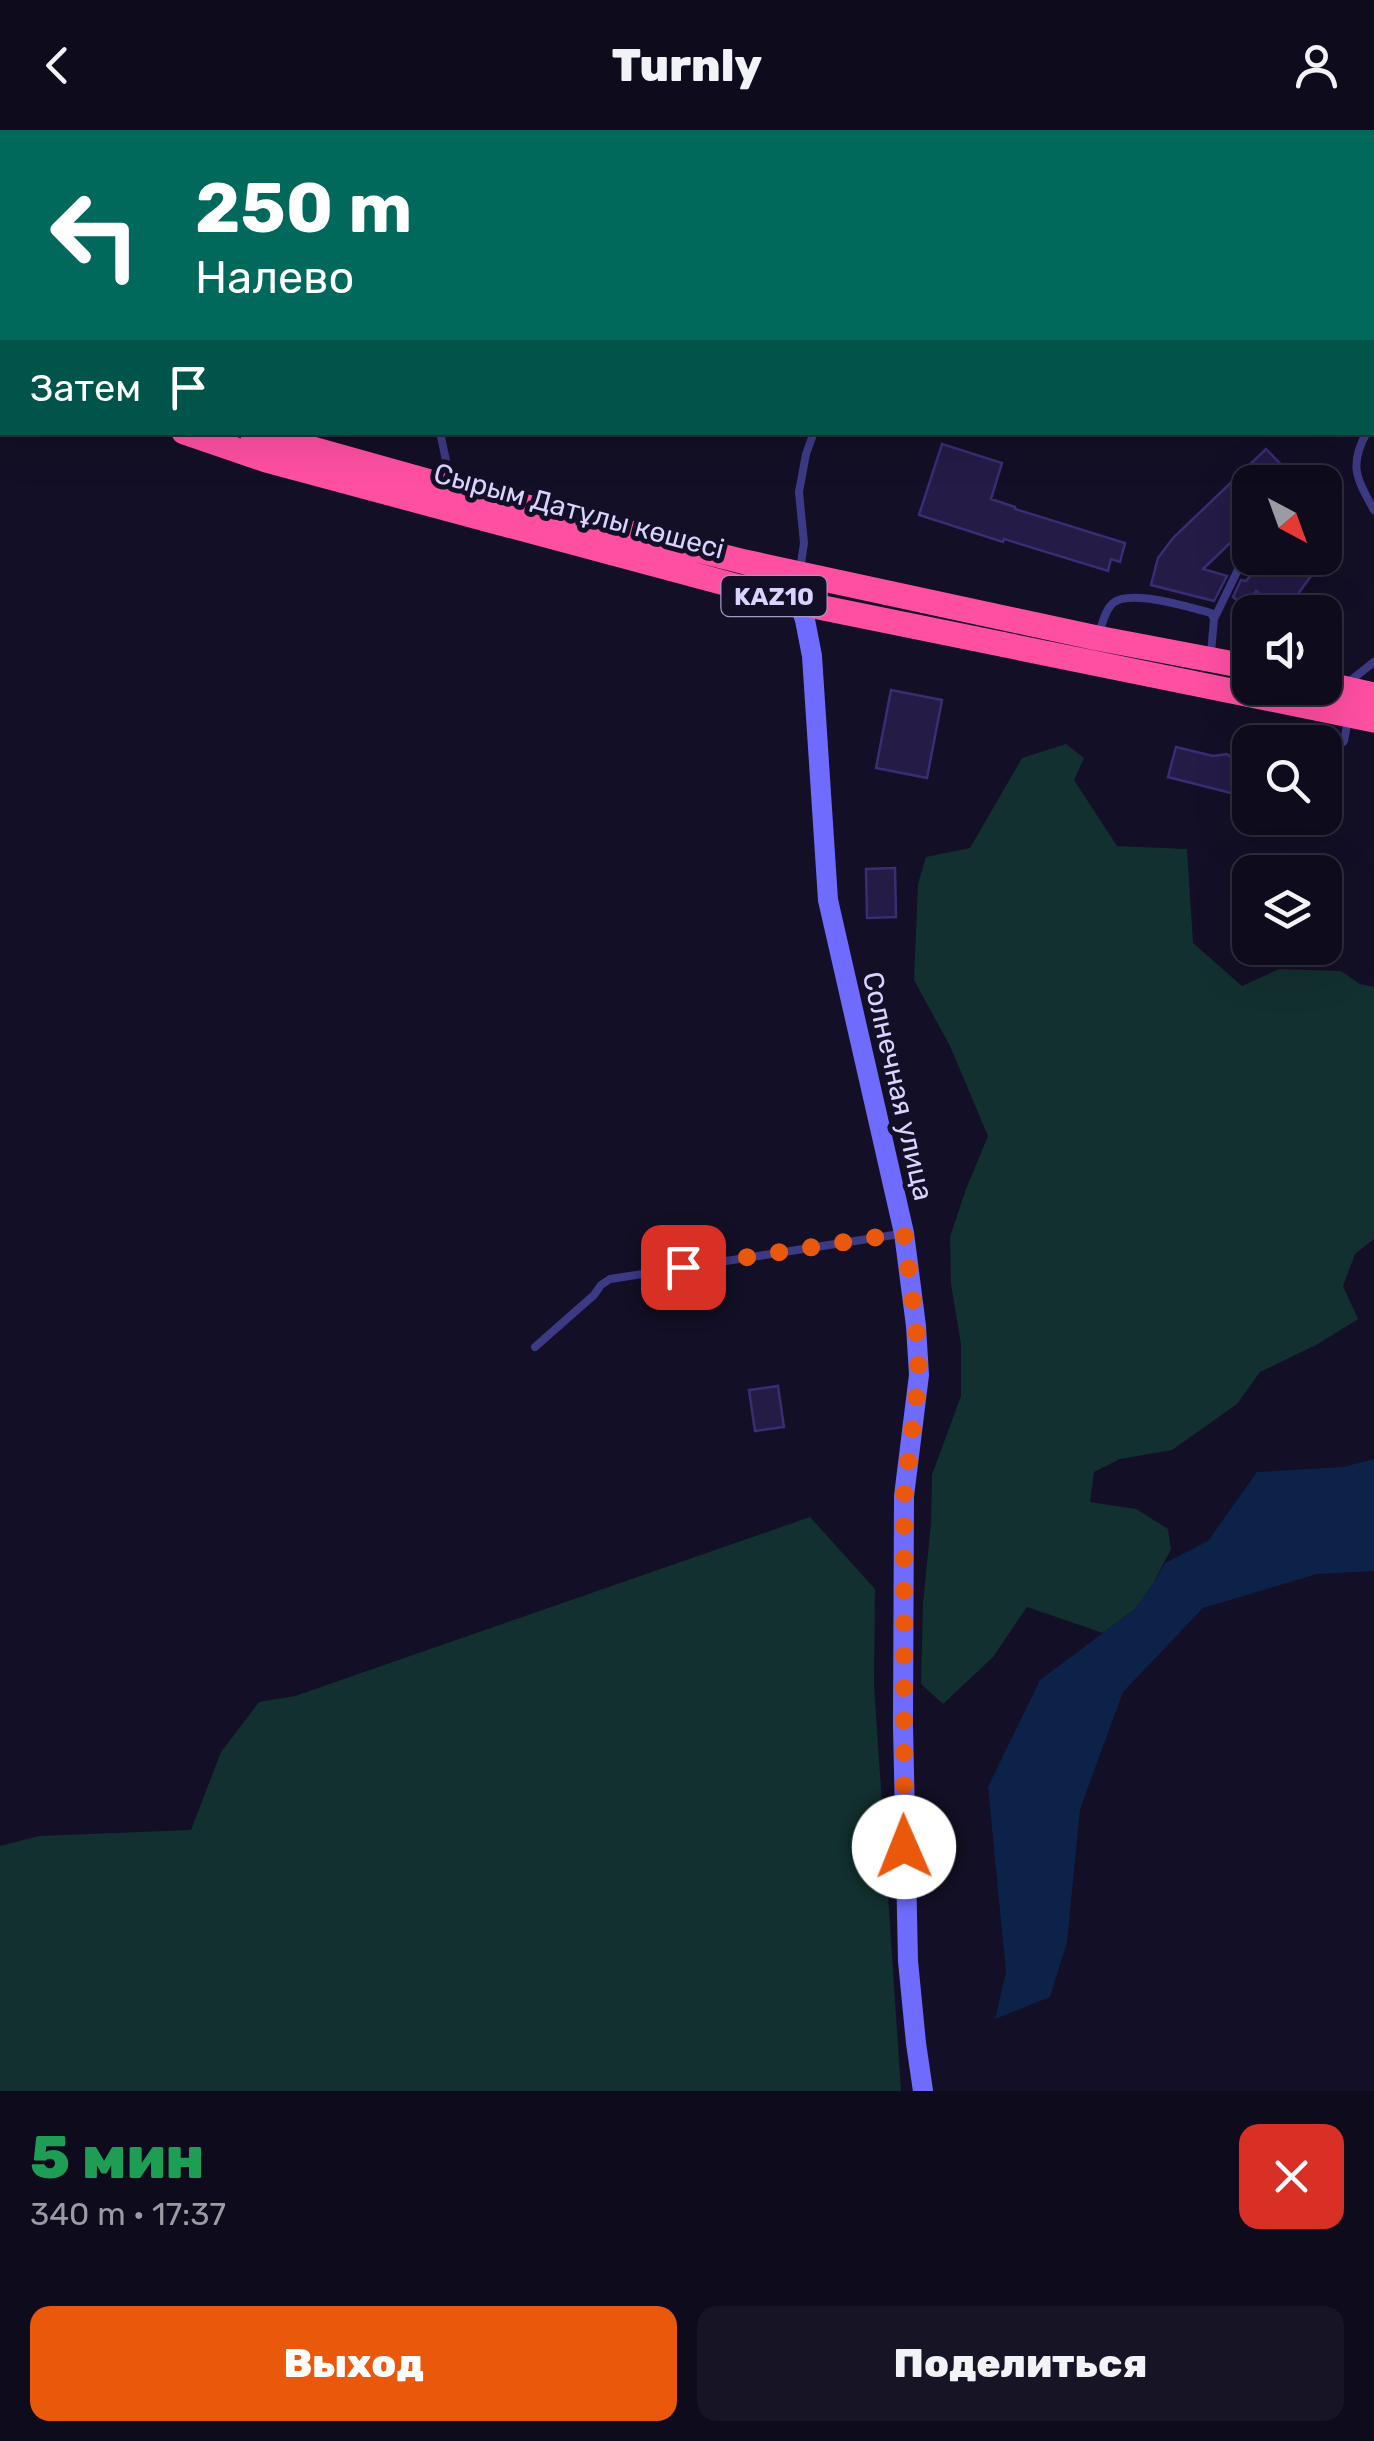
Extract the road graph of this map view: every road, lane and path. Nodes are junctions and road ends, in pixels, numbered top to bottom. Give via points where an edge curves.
1 (193, 435) edge
2 (270, 435) edge
3 (441, 435) edge
4 (813, 435) edge
5 (1367, 435) edge
6 (452, 488) junction
7 (1374, 510) edge
8 (799, 574) junction
9 (1236, 575) edge
10 (799, 602) junction
11 (1214, 619) junction
12 (1097, 638) junction
13 (1211, 657) junction
14 (1232, 662) edge
15 (1374, 662) edge
16 (1342, 681) edge
17 (1342, 688) edge
18 (1374, 695) edge
19 (1362, 718) edge
20 (1342, 742) edge
21 (904, 1233) junction
22 (534, 1347) dead end
23 (924, 2091) edge

1 - 10 highway, Сырым Датұлы көшесі / KAZ10
2 - 6 highway, Сырым Датұлы көшесі / KAZ10
3 - 6 lane
4 - 8 lane via 799,492
5 - 7 lane via 1356,457 1358,481
6 - 8 highway, Сырым Датұлы көшесі / KAZ10
8 - 10 street, Солнечная улица
8 - 12 highway, Сырым Датұлы көшесі / KAZ10
9 - 11 lane
10 - 19 highway, Сырым Датұлы көшесі / KAZ10
10 - 21 street, Солнечная улица via 812,656 828,900
11 - 12 lane via 1204,611 1118,598
11 - 13 lane
12 - 13 highway, Сырым Датұлы көшесі / KAZ10
13 - 14 highway, Сырым Датұлы көшесі / KAZ10
15 - 16 lane
17 - 18 highway
19 - 20 lane
21 - 22 lane via 610,1278
21 - 23 street, Солнечная улица via 919,1375 904,1496 904,1847 908,1961

